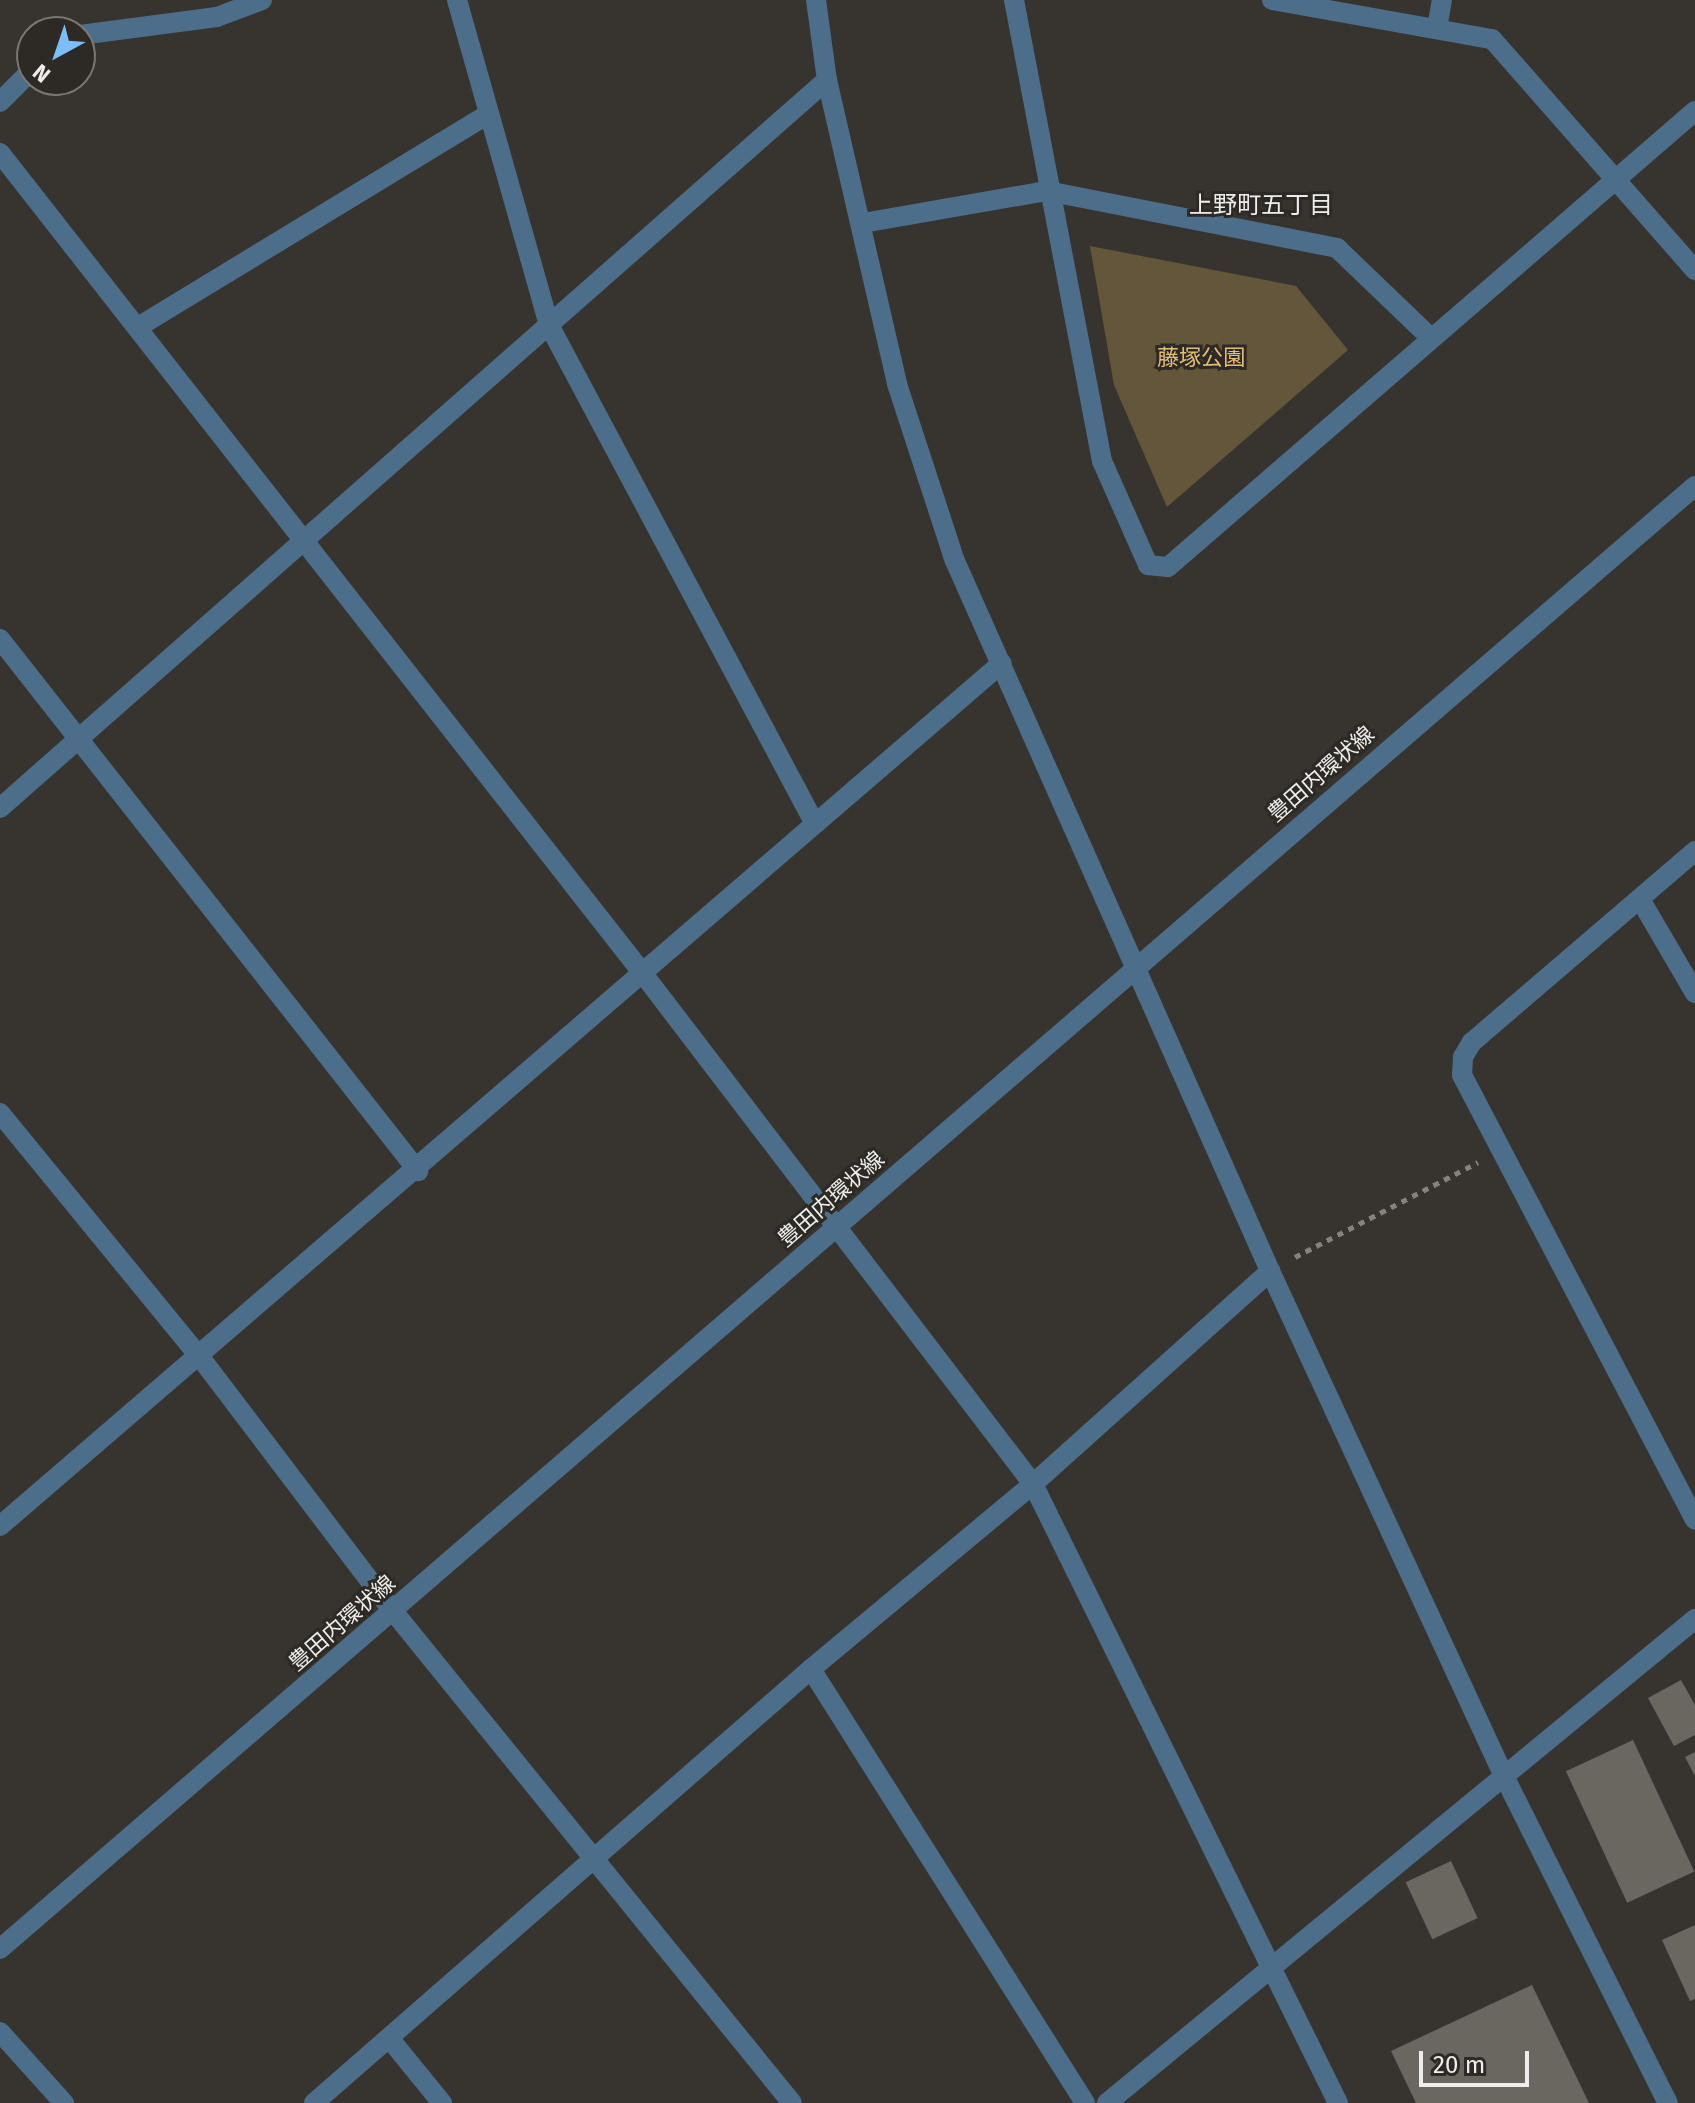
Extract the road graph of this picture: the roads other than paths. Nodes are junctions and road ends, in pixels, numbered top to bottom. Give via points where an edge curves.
1 (262, 0) edge
2 (457, 0) edge
3 (816, 0) edge
4 (1014, 0) edge
5 (1272, 0) edge
6 (1442, 0) edge
7 (1437, 28) junction
8 (96, 33) edge
9 (827, 80) junction
10 (16, 86) edge
11 (0, 102) edge
12 (1695, 111) edge
13 (488, 114) junction
14 (0, 153) edge
15 (1618, 180) junction
16 (1047, 191) junction
17 (863, 223) junction
18 (1695, 270) edge
19 (549, 325) junction
20 (138, 327) junction
21 (1431, 338) junction
22 (1695, 486) edge
23 (303, 544) junction
24 (0, 639) edge
25 (1002, 663) junction
26 (77, 738) junction
27 (0, 808) edge
28 (815, 824) junction
29 (1695, 851) edge
30 (1640, 899) junction
31 (1135, 966) junction
32 (644, 975) junction
33 (1695, 993) edge
34 (0, 1113) edge
35 (418, 1171) junction
36 (837, 1225) junction
37 (1270, 1271) junction
38 (200, 1357) junction
39 (1033, 1484) junction
40 (1695, 1520) edge
41 (0, 1526) edge
42 (393, 1611) junction
43 (1695, 1619) edge
44 (811, 1669) junction
45 (1503, 1774) junction
46 (597, 1861) junction
47 (0, 1949) edge
48 (1274, 1966) junction
49 (0, 2032) edge
50 (389, 2038) junction
51 (64, 2103) edge
52 (314, 2103) edge
53 (442, 2103) edge
54 (792, 2103) edge
55 (1085, 2103) edge
56 (1107, 2103) edge
57 (1338, 2103) edge
58 (1668, 2103) edge

1 - 8 street via 217,17
2 - 13 street
3 - 9 street
4 - 16 street
5 - 7 street
6 - 7 street
7 - 15 street via 1492,39
9 - 17 street
9 - 19 street
10 - 11 street
12 - 15 street
13 - 19 street
13 - 20 street
14 - 20 street
15 - 18 street
15 - 21 street
16 - 17 street
16 - 21 street via 1337,248
16 - 21 street via 1102,461 1148,565 1168,567
17 - 25 street via 897,384 955,561
19 - 23 street
19 - 28 street
20 - 23 street
22 - 31 street, 豊田内環状線
23 - 26 street
23 - 32 street
24 - 26 street
25 - 28 street
25 - 31 street
26 - 27 street
26 - 35 street
28 - 32 street
29 - 30 street
30 - 33 street
30 - 40 street via 1472,1042 1463,1057 1462,1075
31 - 36 street, 豊田内環状線
31 - 37 street
32 - 35 street
32 - 36 street
34 - 38 street
35 - 38 street
36 - 39 street
36 - 42 street, 豊田内環状線
37 - 39 street
37 - 45 street
38 - 41 street
38 - 42 street
39 - 44 street
39 - 48 street
42 - 46 street
42 - 47 street, 豊田内環状線
43 - 45 street
44 - 46 street
44 - 55 street
45 - 48 street
45 - 58 street
46 - 50 street
46 - 54 street
48 - 56 street
48 - 57 street
49 - 51 street
50 - 52 street
50 - 53 street

